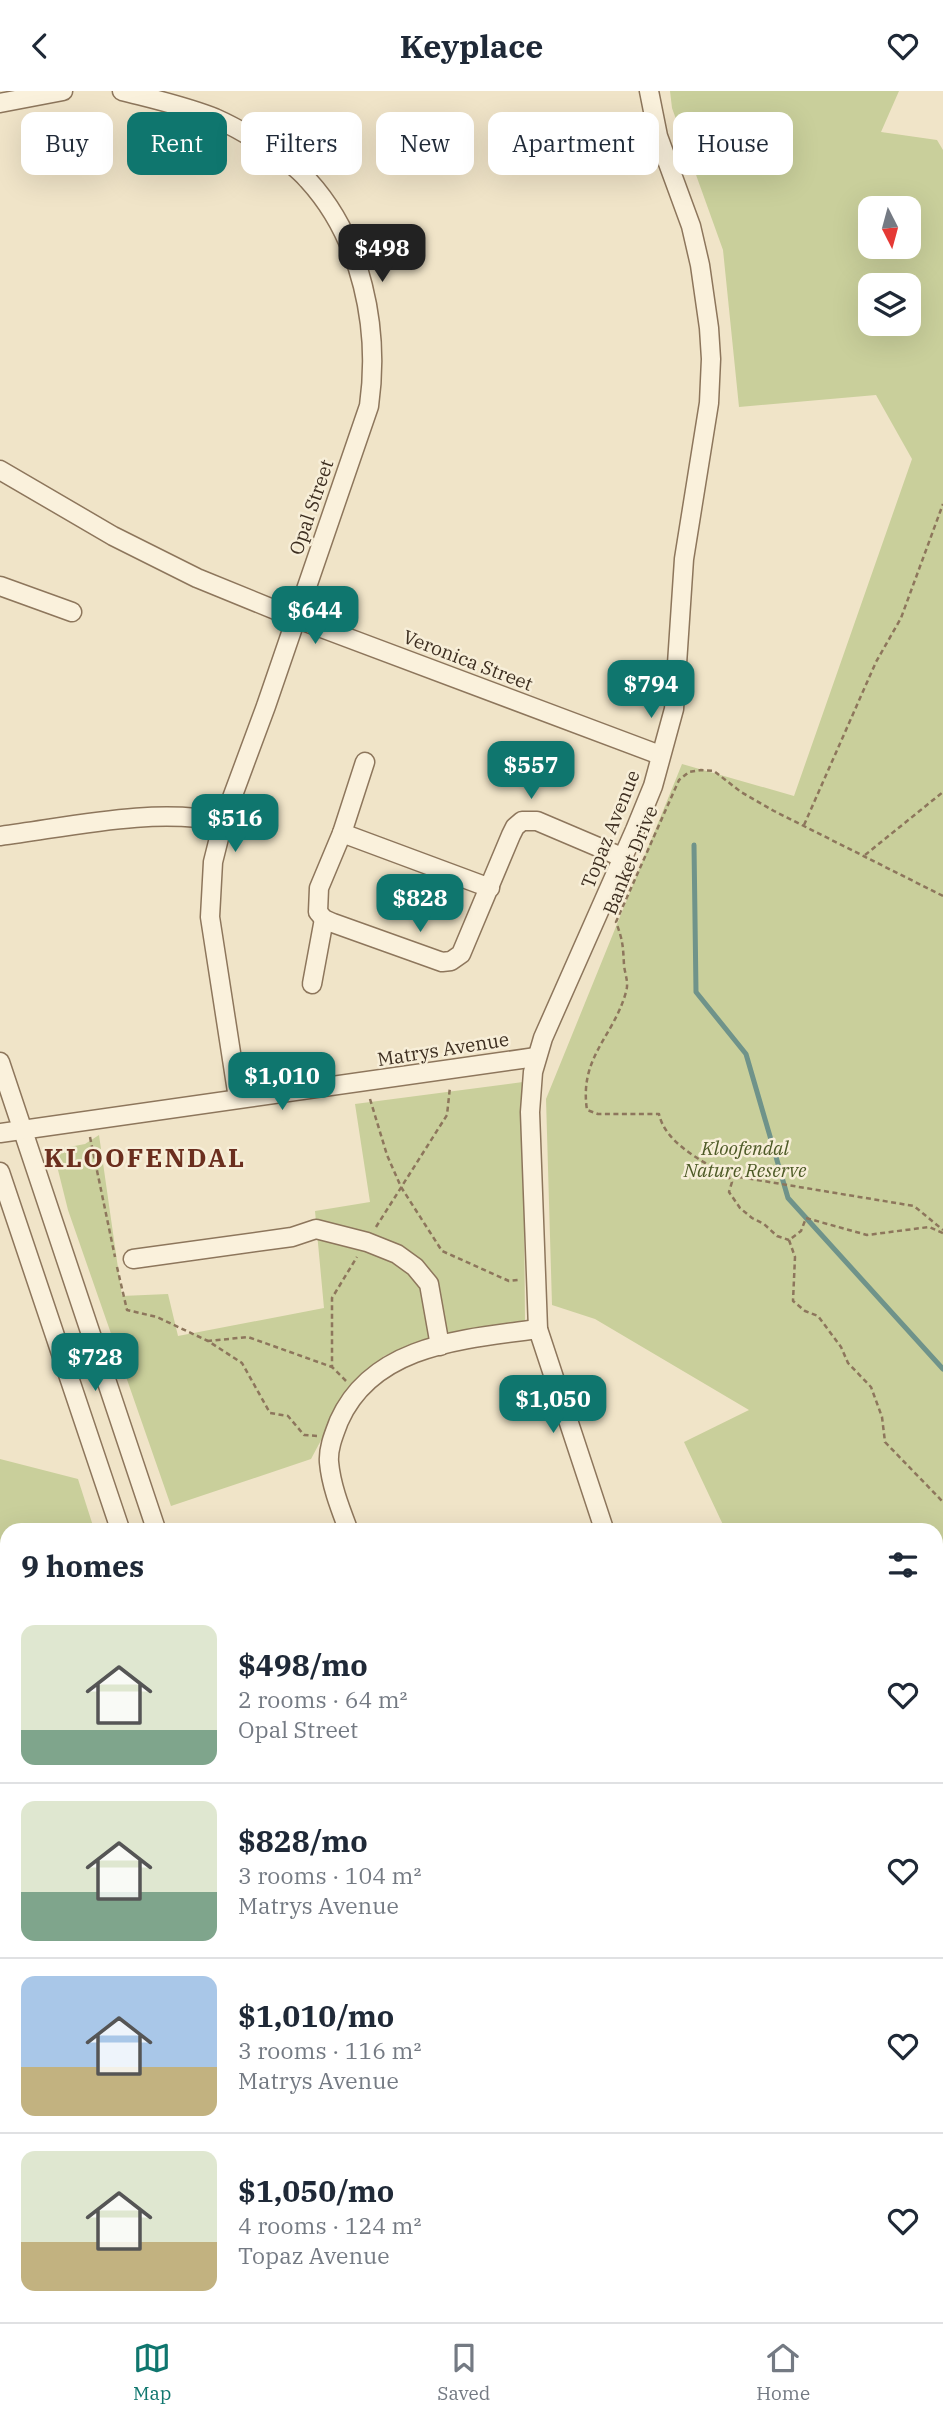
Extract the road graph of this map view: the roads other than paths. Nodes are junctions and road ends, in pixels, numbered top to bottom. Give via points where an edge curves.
1 (64, 91) edge
2 (122, 91) edge
3 (649, 91) edge
4 (0, 103) edge
5 (0, 470) edge
6 (0, 586) edge
7 (72, 612) dead end
8 (295, 618) junction
9 (660, 755) junction
10 (365, 762) dead end
11 (223, 822) junction
12 (342, 833) junction
13 (0, 836) edge
14 (624, 857) junction
15 (490, 888) junction
16 (324, 919) junction
17 (312, 984) dead end
18 (536, 1057) junction
19 (0, 1062) edge
20 (238, 1098) junction
21 (23, 1131) junction
22 (0, 1133) edge
23 (0, 1171) edge
24 (133, 1259) dead end
25 (538, 1329) junction
26 (439, 1346) junction
27 (118, 1523) edge
28 (154, 1523) edge
29 (346, 1523) edge
30 (602, 1523) edge

1 - 4 street
2 - 8 street, Opal Street via 215,119 267,148 308,179 355,258 369,317 373,379 369,405
3 - 9 street, Topaz Avenue via 658,136 698,256 711,359 706,430 684,559 674,709
5 - 8 street, Veronica Street via 146,554
6 - 7 street
8 - 9 street, Veronica Street
8 - 11 street, Opal Street
9 - 14 street, Topaz Avenue via 653,786
10 - 12 street
11 - 13 street via 185,815
11 - 20 street, Opal Street via 210,905
12 - 15 street
12 - 16 street via 319,888 318,912
14 - 15 street via 527,820 515,827
14 - 18 street, Topaz Avenue
15 - 16 street via 461,954 451,961 442,962
16 - 17 street
18 - 20 street, Matrys Avenue
18 - 25 street, Topaz Avenue via 530,1112
19 - 21 street
20 - 21 street, Matrys Avenue
21 - 22 street, Matrys Avenue
21 - 28 street
23 - 27 street
24 - 26 street via 292,1237 316,1229 367,1242 397,1254 429,1284
25 - 26 street
25 - 30 street, Topaz Avenue
26 - 29 street via 377,1371 355,1391 332,1437 329,1461

